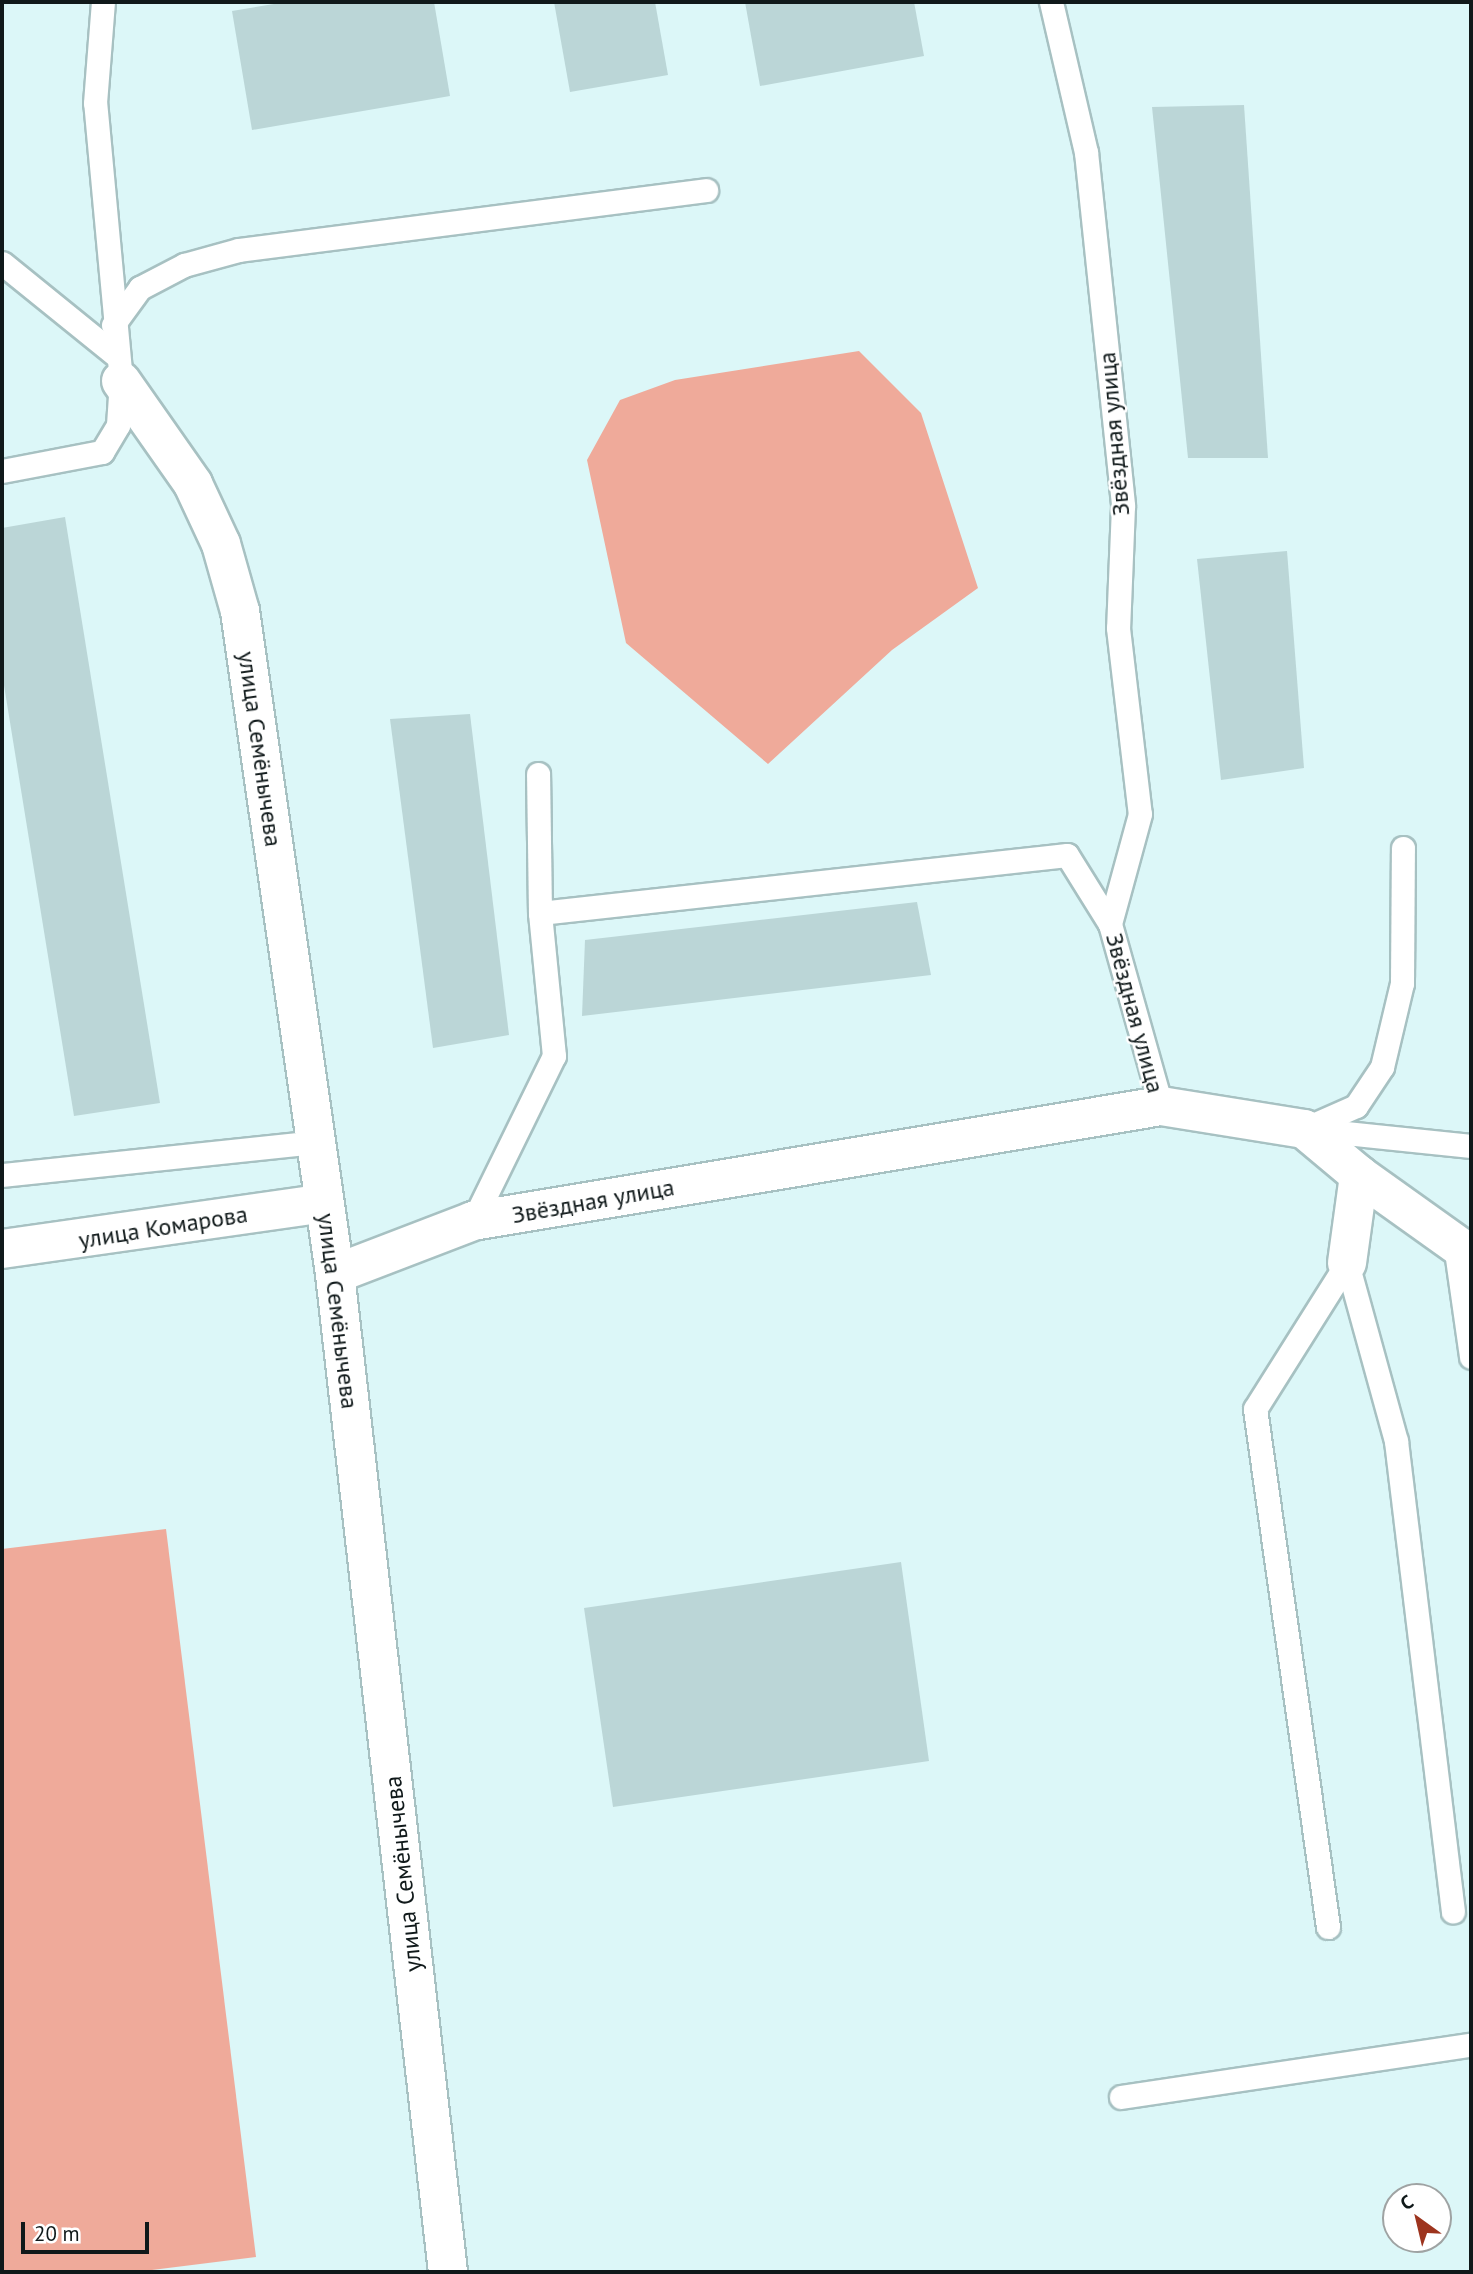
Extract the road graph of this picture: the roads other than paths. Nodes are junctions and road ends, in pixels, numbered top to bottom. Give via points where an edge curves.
1 (103, 2) edge
2 (1051, 2) edge
3 (706, 190) dead end
4 (2, 263) edge
5 (113, 325) junction
6 (119, 369) junction
7 (2, 471) edge
8 (538, 774) dead end
9 (1402, 848) dead end
10 (540, 913) junction
11 (1110, 924) junction
12 (1161, 1105) junction
13 (1304, 1129) junction
14 (315, 1142) junction
15 (1471, 1146) edge
16 (2, 1175) edge
17 (1359, 1175) junction
18 (324, 1203) junction
19 (473, 1221) junction
20 (2, 1249) edge
21 (1463, 1249) edge
22 (1347, 1263) junction
23 (335, 1274) junction
24 (1471, 1357) edge
25 (1453, 1912) dead end
26 (1328, 1927) dead end
27 (1471, 2045) edge
28 (1121, 2097) dead end
29 (447, 2272) edge

1 - 5 lane via 95,103
2 - 11 lane, Звёздная улица via 1086,152 1123,506 1118,628 1140,814
3 - 5 lane via 239,250 184,265 140,288
4 - 6 lane
5 - 6 lane
6 - 7 lane via 118,425 102,452
6 - 14 street, улица Семёнычева via 193,484 221,544 240,611
8 - 10 lane
9 - 13 lane via 1402,983 1382,1067 1356,1106
10 - 11 lane via 1067,855
10 - 19 lane via 554,1056
11 - 12 lane, Звёздная улица
12 - 13 street
12 - 19 street, Звёздная улица
13 - 15 lane
13 - 17 street
14 - 16 lane
14 - 18 street, улица Семёнычева
17 - 21 street
17 - 22 street
18 - 20 street, улица Комарова
18 - 23 street, улица Семёнычева
19 - 23 street, Звёздная улица
21 - 24 lane
22 - 25 lane via 1395,1441
22 - 26 lane via 1255,1409
23 - 29 street, улица Семёнычева
27 - 28 lane

